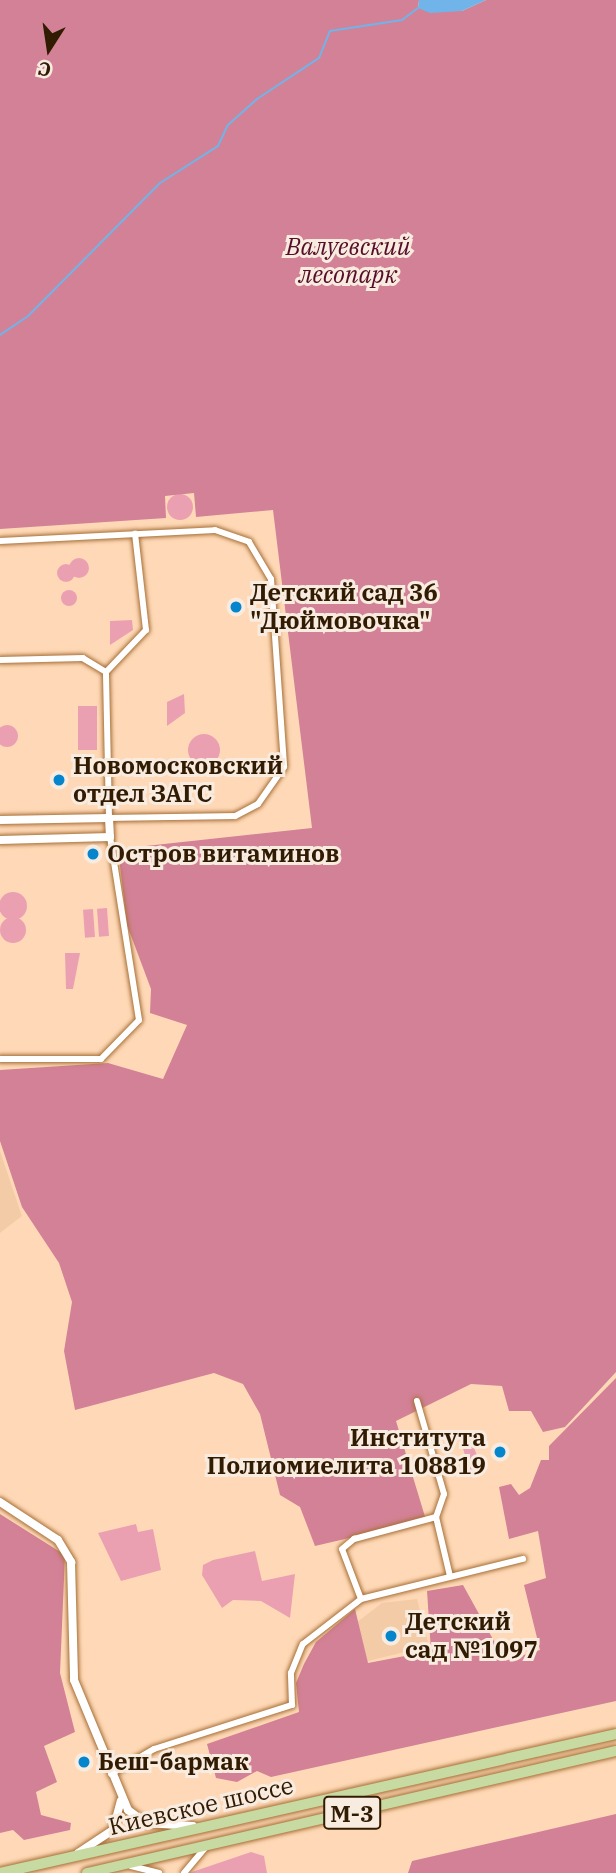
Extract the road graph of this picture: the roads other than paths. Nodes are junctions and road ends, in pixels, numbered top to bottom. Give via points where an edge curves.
1 (135, 534) junction
2 (0, 541) edge
3 (0, 660) edge
4 (106, 672) junction
5 (109, 818) junction
6 (0, 820) edge
7 (110, 837) junction
8 (0, 840) edge
9 (0, 1059) edge
10 (417, 1401) dead end
11 (0, 1502) edge
12 (436, 1517) junction
13 (523, 1559) dead end
14 (450, 1576) junction
15 (361, 1599) junction
16 (616, 1734) edge
17 (616, 1751) edge
18 (111, 1774) junction
19 (120, 1794) junction
20 (199, 1827) junction
21 (210, 1846) junction
22 (72, 1857) junction
23 (115, 1867) junction
24 (0, 1873) edge
25 (88, 1873) edge
26 (159, 1873) edge
27 (184, 1873) edge

1 - 2 street
1 - 4 street via 146,631
1 - 5 street via 233,533 268,565 285,759 268,795 250,810 225,818
3 - 4 street via 89,659
4 - 5 street
5 - 6 street
5 - 7 street
7 - 8 street
7 - 9 street via 138,1020 101,1059
10 - 12 street via 444,1494
11 - 18 street via 58,1541 71,1562 74,1680
12 - 14 street
12 - 15 street via 354,1539 342,1549
13 - 14 street
14 - 15 street
15 - 18 street via 303,1644 291,1673 292,1705 154,1749
16 - 20 highway, Киевское шоссе / М-3
17 - 21 highway, Киевское шоссе / М-3
18 - 19 street
19 - 20 street via 132,1815 146,1823
19 - 22 street via 121,1817 113,1830
20 - 22 highway, Киевское шоссе / М-3
21 - 23 highway, Киевское шоссе / М-3
21 - 27 street
22 - 24 highway, Киевское шоссе / М-3
23 - 25 highway, Киевское шоссе / М-3
23 - 26 street

